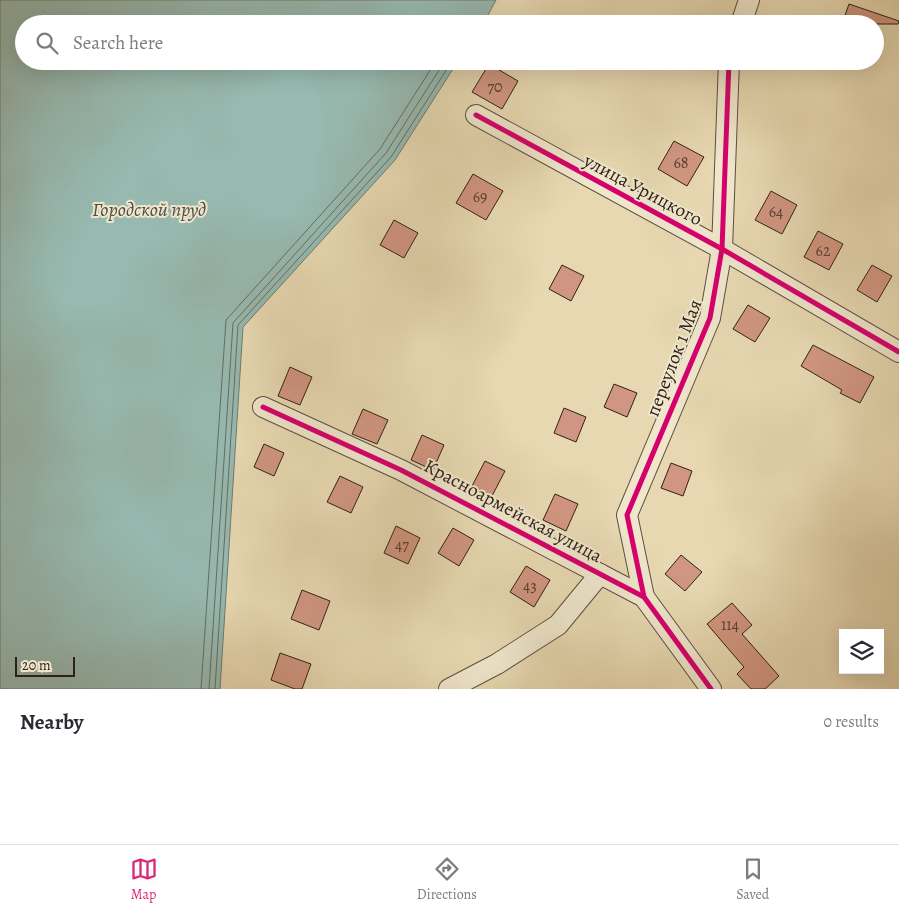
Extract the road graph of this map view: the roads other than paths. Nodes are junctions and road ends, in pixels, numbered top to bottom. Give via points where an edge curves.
1 (749, 0) edge
2 (744, 15) edge
3 (729, 70) edge
4 (476, 116) dead end
5 (722, 249) junction
6 (899, 352) edge
7 (263, 407) dead end
8 (600, 574) junction
9 (644, 597) junction
10 (449, 689) edge
11 (711, 689) edge

1 - 2 street
3 - 5 street, переулок 1 Мая
4 - 5 street, улица Урицкого
5 - 6 street, улица Урицкого
5 - 9 street, переулок 1 Мая via 710,318 627,515
7 - 8 street, Красноармейская улица via 401,470
8 - 9 street, Красноармейская улица
8 - 10 street via 558,625 497,664
9 - 11 street, Красноармейская улица

